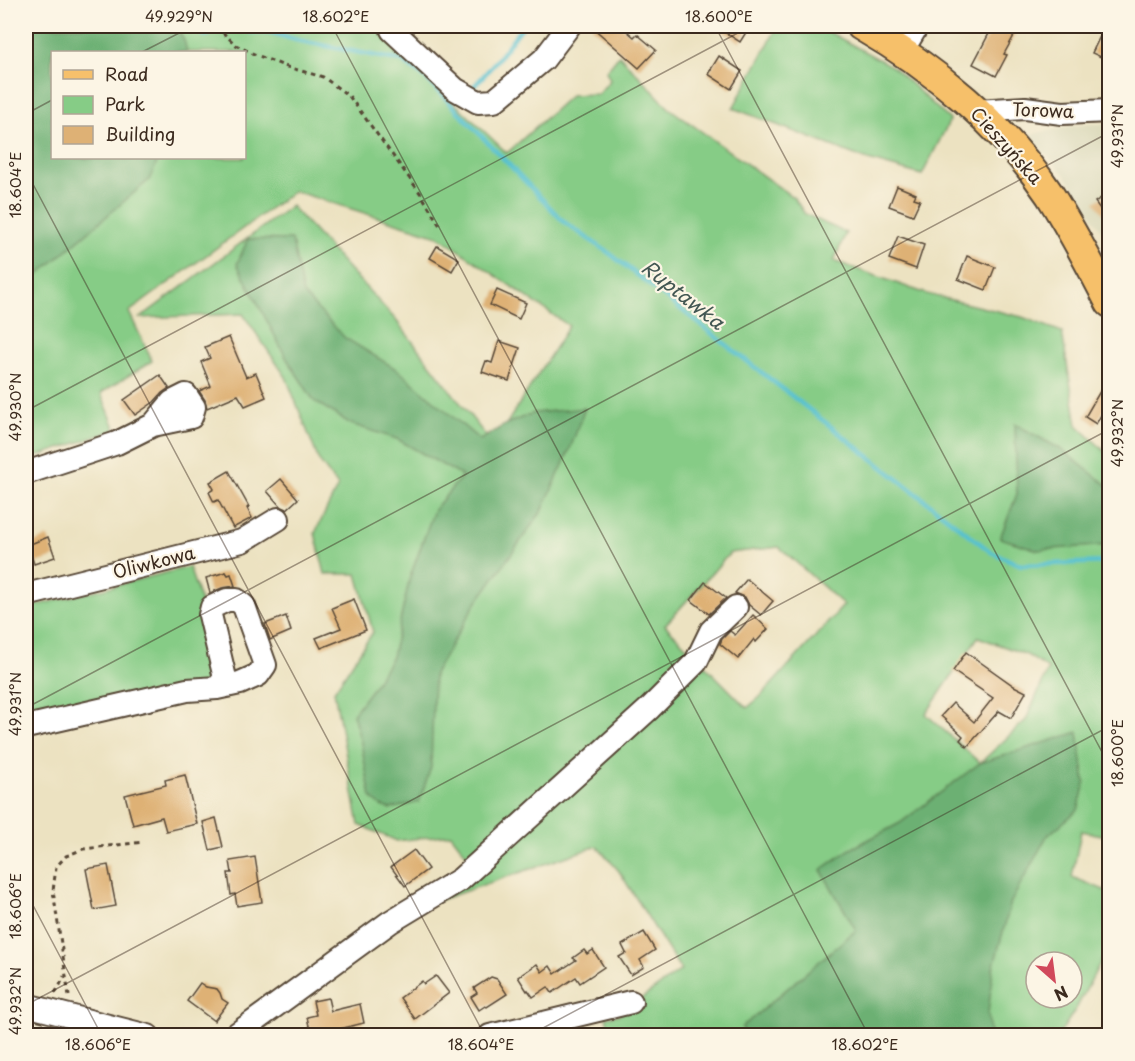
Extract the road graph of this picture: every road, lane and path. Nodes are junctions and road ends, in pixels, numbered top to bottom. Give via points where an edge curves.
1 (216, 26) edge
2 (569, 26) edge
3 (861, 26) edge
4 (917, 26) edge
5 (392, 30) dead end
6 (902, 51) junction
7 (977, 111) junction
8 (1110, 111) edge
9 (441, 226) dead end
10 (1110, 303) edge
11 (153, 425) dead end
12 (26, 472) edge
13 (278, 519) dead end
14 (26, 595) edge
15 (736, 607) dead end
16 (218, 688) dead end
17 (26, 727) edge
18 (143, 842) dead end
19 (631, 1002) dead end
20 (26, 1005) edge
21 (72, 1016) junction
22 (148, 1035) edge
23 (234, 1035) edge
24 (490, 1035) edge

1 - 9 path via 236,45 287,67 323,77 349,96
2 - 5 street via 544,59 494,100 478,102 455,89
3 - 6 main road, Cieszyńska
4 - 6 street
6 - 7 main road, Cieszyńska
7 - 8 street, Torowa
7 - 10 main road, Cieszyńska via 1015,150 1049,194
11 - 12 street via 117,443
13 - 14 street, Oliwkowa via 242,540
15 - 23 street via 711,631 696,662 650,708 461,879 390,922
16 - 17 street via 187,690
18 - 21 path via 84,849 66,856 56,867 52,891
19 - 24 street
20 - 21 street
21 - 22 street

